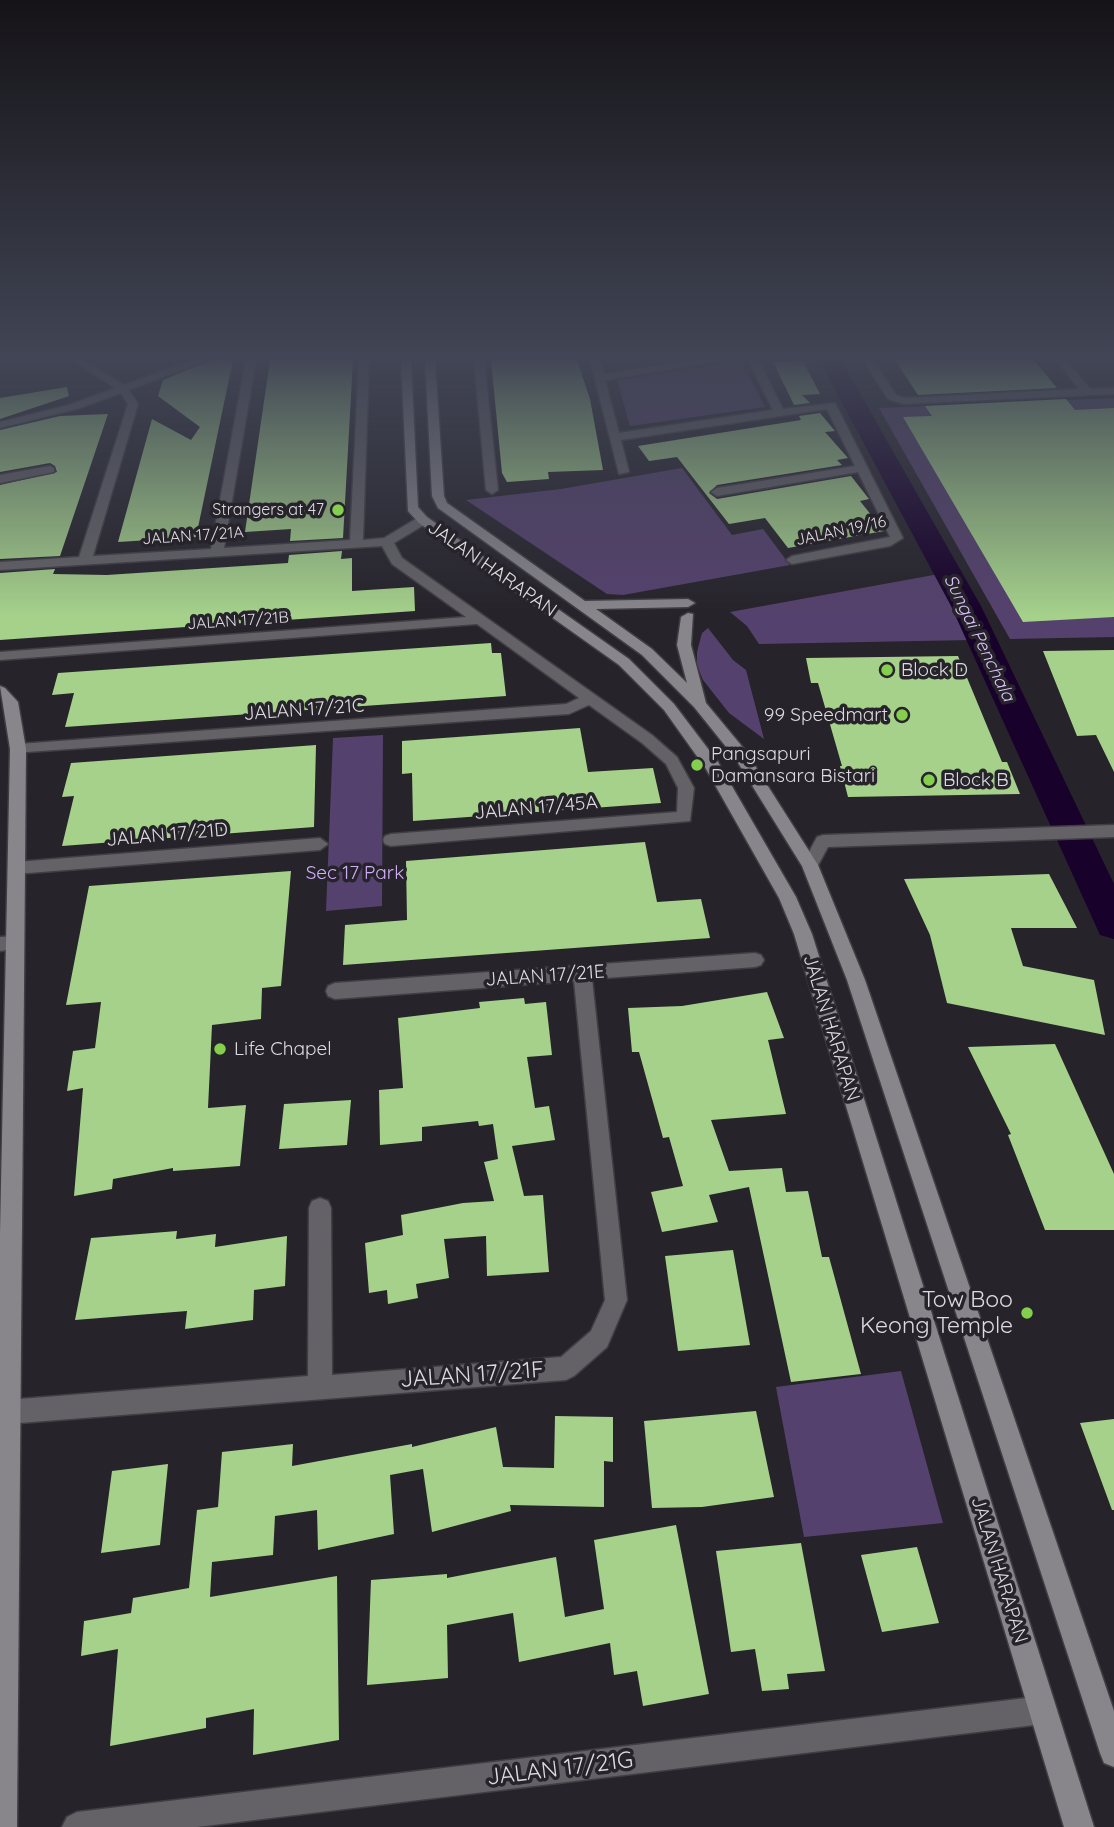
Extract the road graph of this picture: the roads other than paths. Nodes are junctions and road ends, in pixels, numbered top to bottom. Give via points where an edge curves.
1 (121, 445) edge
2 (236, 445) edge
3 (360, 445) edge
4 (409, 445) edge
5 (435, 445) edge
6 (488, 445) edge
7 (617, 445) edge
8 (851, 445) edge
9 (863, 468) junction
10 (50, 470) dead end
11 (623, 472) dead end
12 (0, 479) edge
13 (492, 490) dead end
14 (717, 492) dead end
15 (423, 520) junction
16 (387, 542) junction
17 (356, 544) junction
18 (217, 552) junction
19 (85, 560) junction
20 (792, 560) dead end
21 (0, 566) edge
22 (581, 605) junction
23 (480, 620) junction
24 (0, 656) edge
25 (0, 691) edge
26 (589, 699) junction
27 (699, 704) junction
28 (18, 749) junction
29 (1114, 831) edge
30 (391, 840) dead end
31 (320, 844) dead end
32 (810, 864) junction
33 (16, 868) junction
34 (7, 943) edge
35 (755, 960) dead end
36 (582, 973) junction
37 (335, 991) dead end
38 (320, 1208) dead end
39 (320, 1387) junction
40 (7, 1412) junction
41 (1043, 1710) junction
42 (1113, 1744) edge
43 (2, 1827) edge
44 (77, 1827) edge
45 (1079, 1827) edge

1 - 19 street
2 - 18 street
3 - 17 street
4 - 15 main road, JALAN HARAPAN via 412,508
5 - 22 main road, JALAN HARAPAN via 442,505
6 - 13 street
7 - 11 street
8 - 9 street
9 - 14 street
9 - 20 street, JALAN 19/16 via 897,538
10 - 12 street
15 - 16 street
15 - 41 main road, JALAN HARAPAN via 624,662 669,708 712,766 788,897
16 - 17 street, JALAN 17/21A
16 - 23 street via 397,561
17 - 18 street, JALAN 17/21A
18 - 19 street, JALAN 17/21A
19 - 21 street, JALAN 17/21A
22 - 27 main road, JALAN HARAPAN via 647,652
22 - 27 main road via 688,610 684,645
23 - 24 street, JALAN 17/21B
23 - 26 street
25 - 28 main road via 11,702
26 - 28 street, JALAN 17/21C via 569,709
26 - 30 street, JALAN 17/45A via 672,761 686,788 684,817
27 - 32 main road, JALAN HARAPAN via 740,754
28 - 33 main road
29 - 32 street via 823,841
31 - 33 street, JALAN 17/21D
32 - 42 main road, JALAN HARAPAN via 856,980
33 - 34 main road
34 - 40 main road
35 - 36 street, JALAN 17/21E
36 - 37 street, JALAN 17/21E
36 - 39 street, JALAN 17/21F via 616,1300 598,1339 566,1368
38 - 39 street
39 - 40 street, JALAN 17/21F
40 - 43 main road
41 - 44 street, JALAN 17/21G
41 - 45 main road, JALAN HARAPAN

